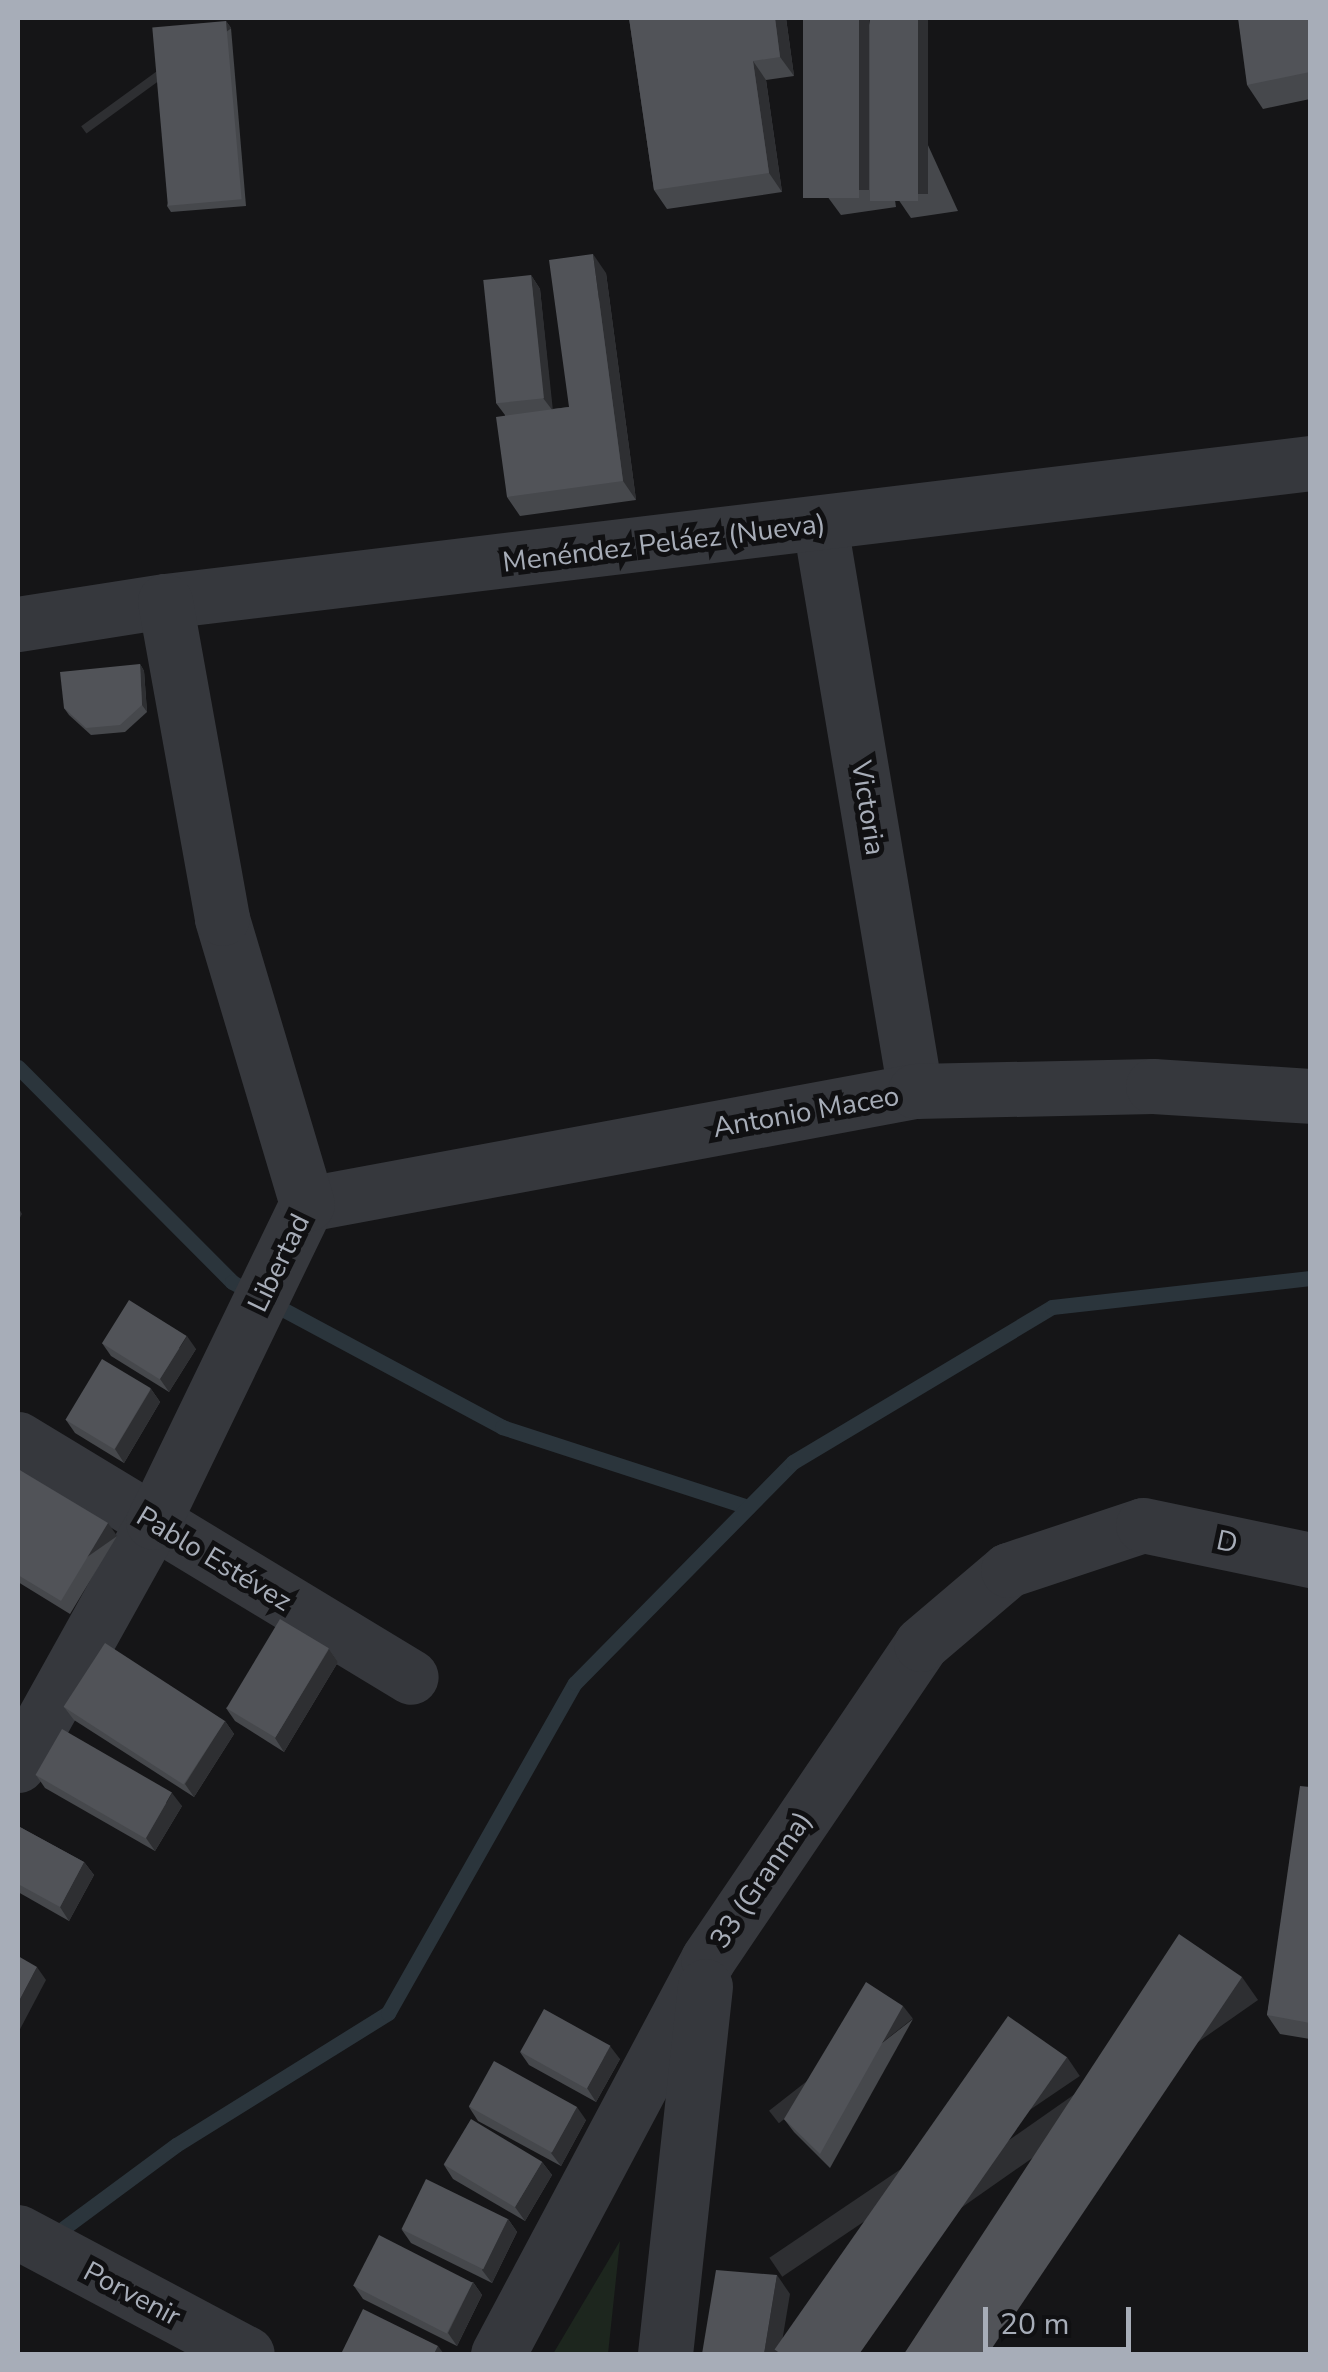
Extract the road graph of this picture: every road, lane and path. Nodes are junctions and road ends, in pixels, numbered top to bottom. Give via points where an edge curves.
1 (1310, 463) edge
2 (820, 525) junction
3 (165, 601) junction
4 (18, 624) edge
5 (915, 1091) junction
6 (1310, 1096) edge
7 (307, 1204) junction
8 (18, 1439) edge
9 (153, 1522) junction
10 (1143, 1524) joint
11 (1310, 1560) edge
12 (410, 1677) dead end
13 (18, 1765) edge
14 (708, 1958) junction
15 (18, 2232) edge
16 (248, 2354) edge
17 (498, 2354) edge
18 (665, 2354) edge

1 - 2 street, Menéndez Peláez (Nueva)
2 - 3 street, Menéndez Peláez (Nueva)
2 - 5 street, Victoria
3 - 4 street, Menéndez Peláez (Nueva)
3 - 7 street, Libertad via 222,918
5 - 6 street, Antonio Maceo via 1153,1086
5 - 7 street, Antonio Maceo
7 - 9 street, Libertad
8 - 9 street, Pablo Estévez
9 - 12 street, Pablo Estévez
9 - 13 street, Libertad
10 - 11 street, D
10 - 14 street, 33 (Granma) via 1008,1570 921,1644
14 - 17 street, 33 (Granma)
14 - 18 street
15 - 16 street, Porvenir

